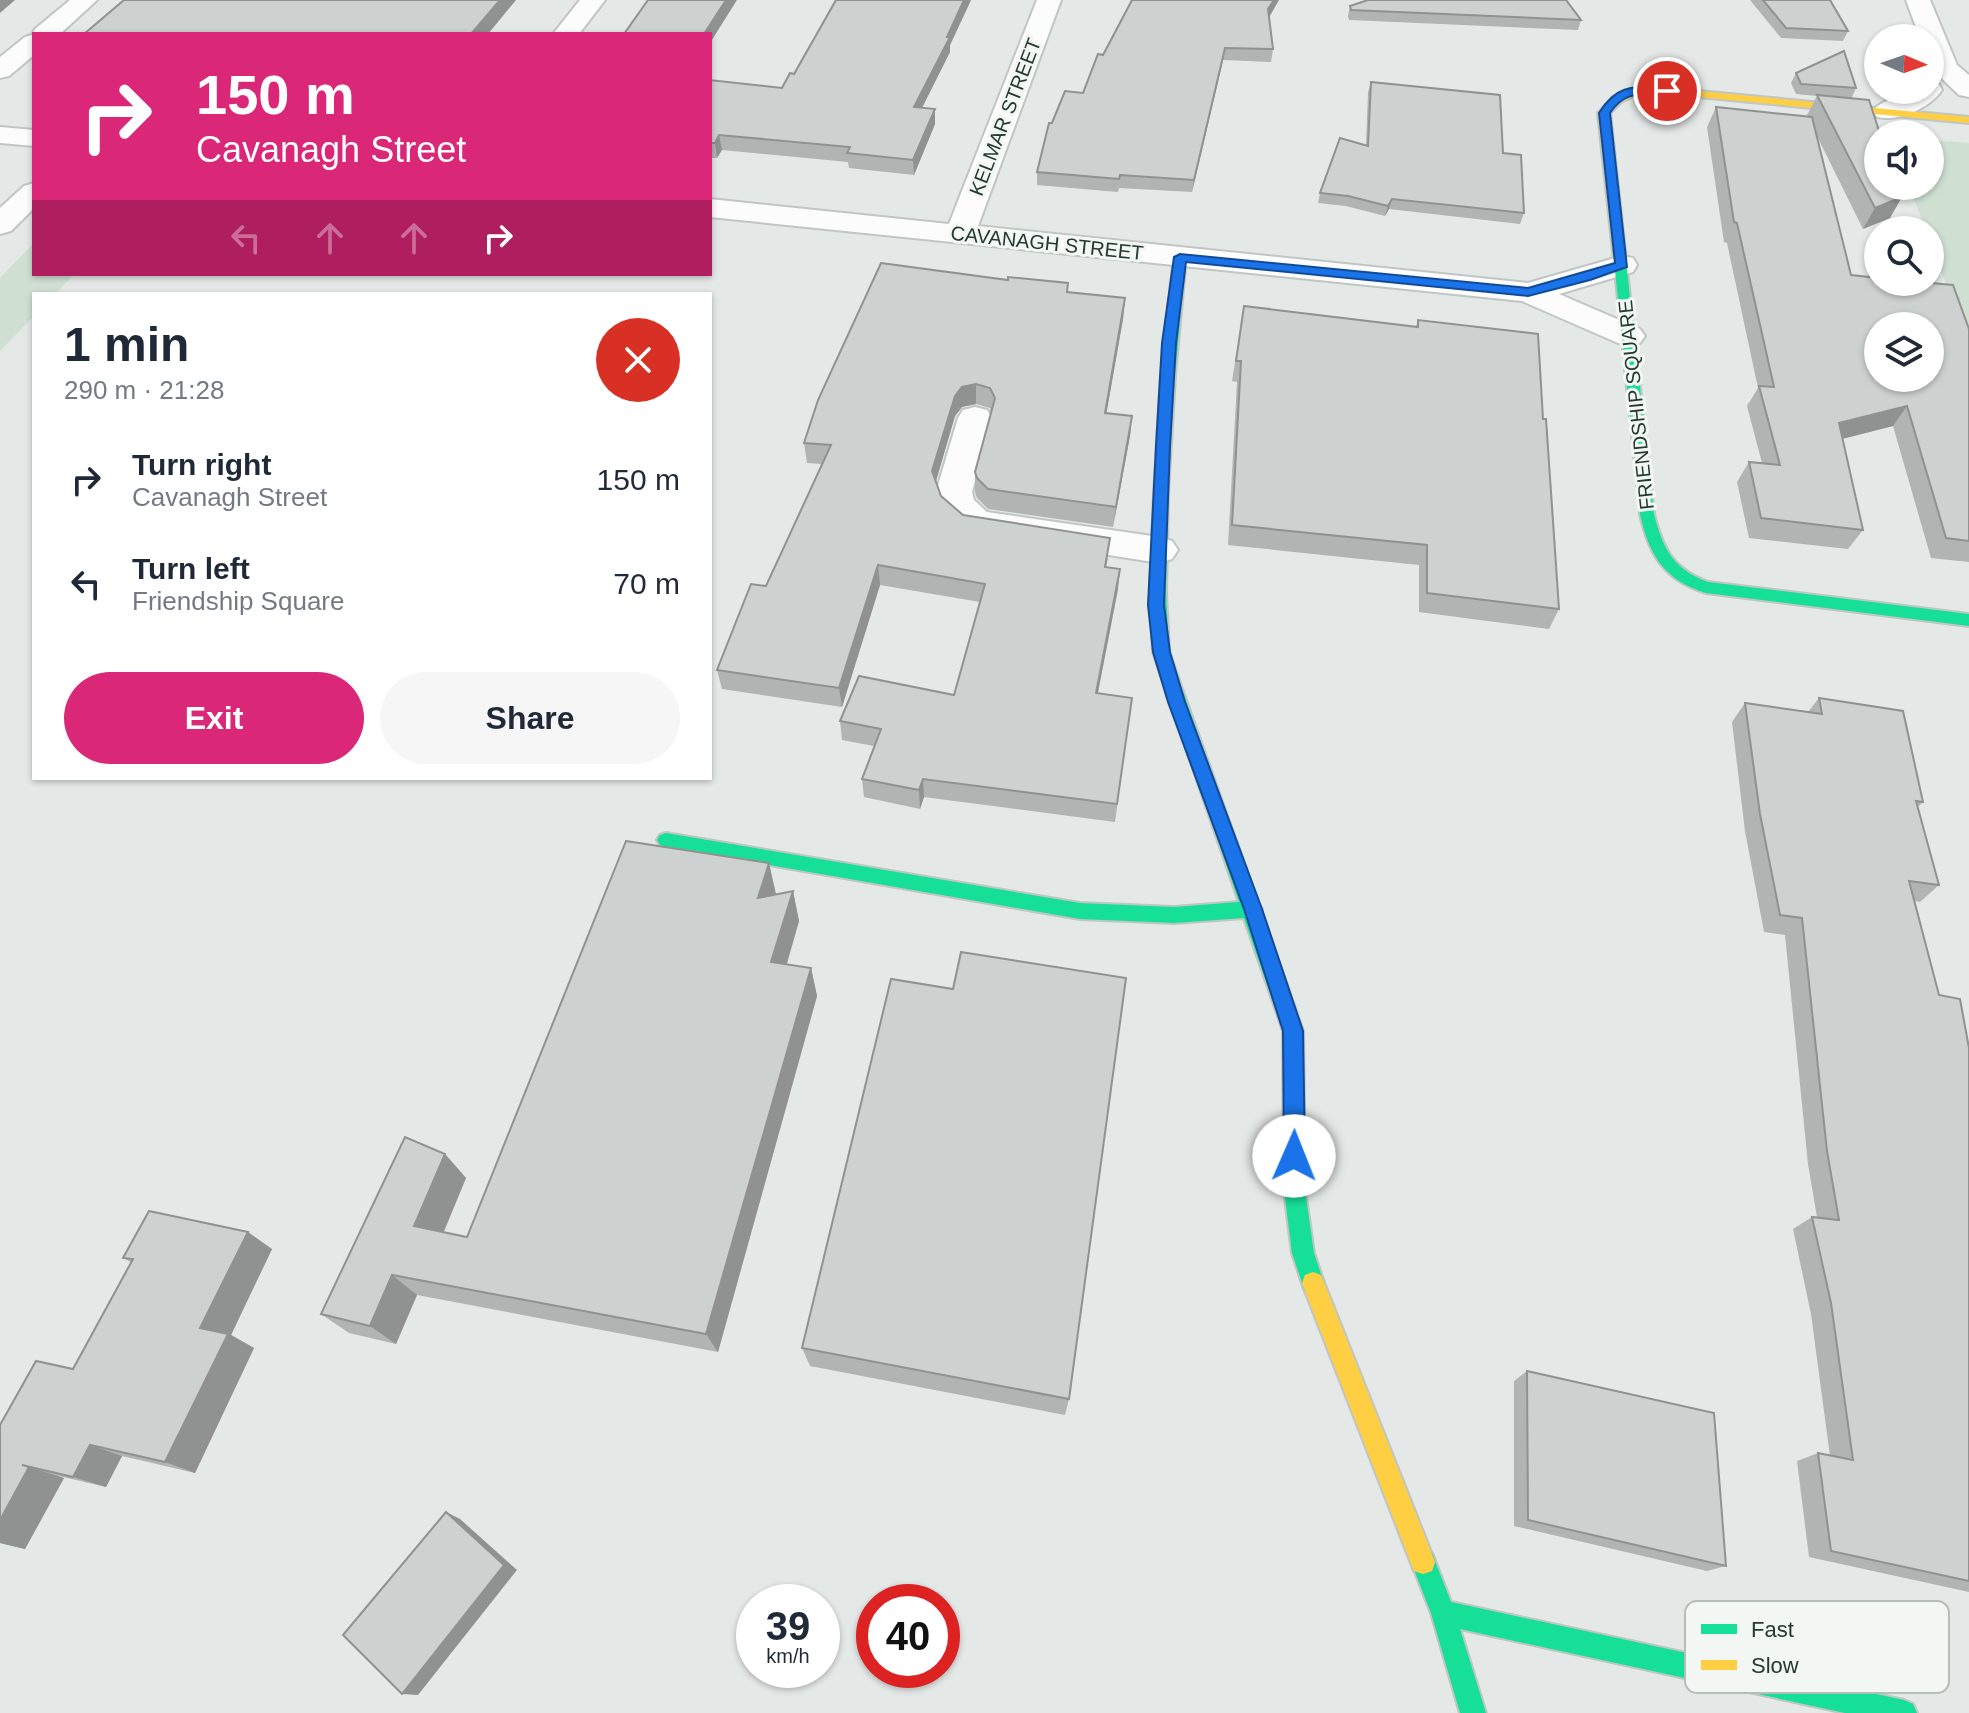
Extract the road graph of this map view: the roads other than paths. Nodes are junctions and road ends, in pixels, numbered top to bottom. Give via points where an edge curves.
1 (85, 0) edge
2 (593, 0) edge
3 (1049, 0) edge
4 (1918, 0) edge
5 (1923, 24) edge
6 (46, 32) edge
7 (568, 32) edge
8 (32, 44) edge
9 (0, 70) edge
10 (1944, 85) edge
11 (1969, 89) edge
12 (1908, 104) edge
13 (1887, 111) junction
14 (1969, 120) edge
15 (0, 135) edge
16 (32, 138) edge
17 (32, 194) edge
18 (712, 208) edge
19 (0, 225) edge
20 (32, 228) edge
21 (960, 234) junction
22 (2, 256) dead end
23 (1180, 257) junction
24 (1622, 265) junction
25 (1528, 292) junction
26 (1629, 336) junction
27 (975, 418) dead end
28 (1159, 550) junction
29 (1969, 620) edge
30 (666, 840) dead end
31 (1253, 909) junction
32 (1443, 1613) junction
33 (1685, 1665) edge
34 (1812, 1693) edge
35 (1473, 1713) edge
36 (1904, 1713) edge

1 - 6 street
2 - 7 street
3 - 21 street, KELMAR STREET
4 - 5 street
8 - 9 street
10 - 11 street
12 - 13 street
13 - 14 street, FRIENDSHIP SQUARE
13 - 24 street, FRIENDSHIP SQUARE via 1667,91 1635,90 1614,98 1604,113
15 - 16 street
17 - 19 street
18 - 21 street, CAVANAGH STREET
20 - 22 street
21 - 23 street, CAVANAGH STREET
23 - 25 street, CAVANAGH STREET
23 - 28 street via 1169,343
24 - 25 street, CAVANAGH STREET
24 - 26 street, FRIENDSHIP SQUARE
25 - 26 street, CAVANAGH STREET
26 - 29 street, FRIENDSHIP SQUARE via 1653,547 1677,576 1706,587
27 - 28 street via 954,492 957,505 977,523
28 - 31 street via 1156,605 1161,652
30 - 31 street via 1080,911 1174,915
31 - 32 street via 1293,1031 1294,1186 1310,1276
32 - 33 street
32 - 35 street
34 - 36 street

